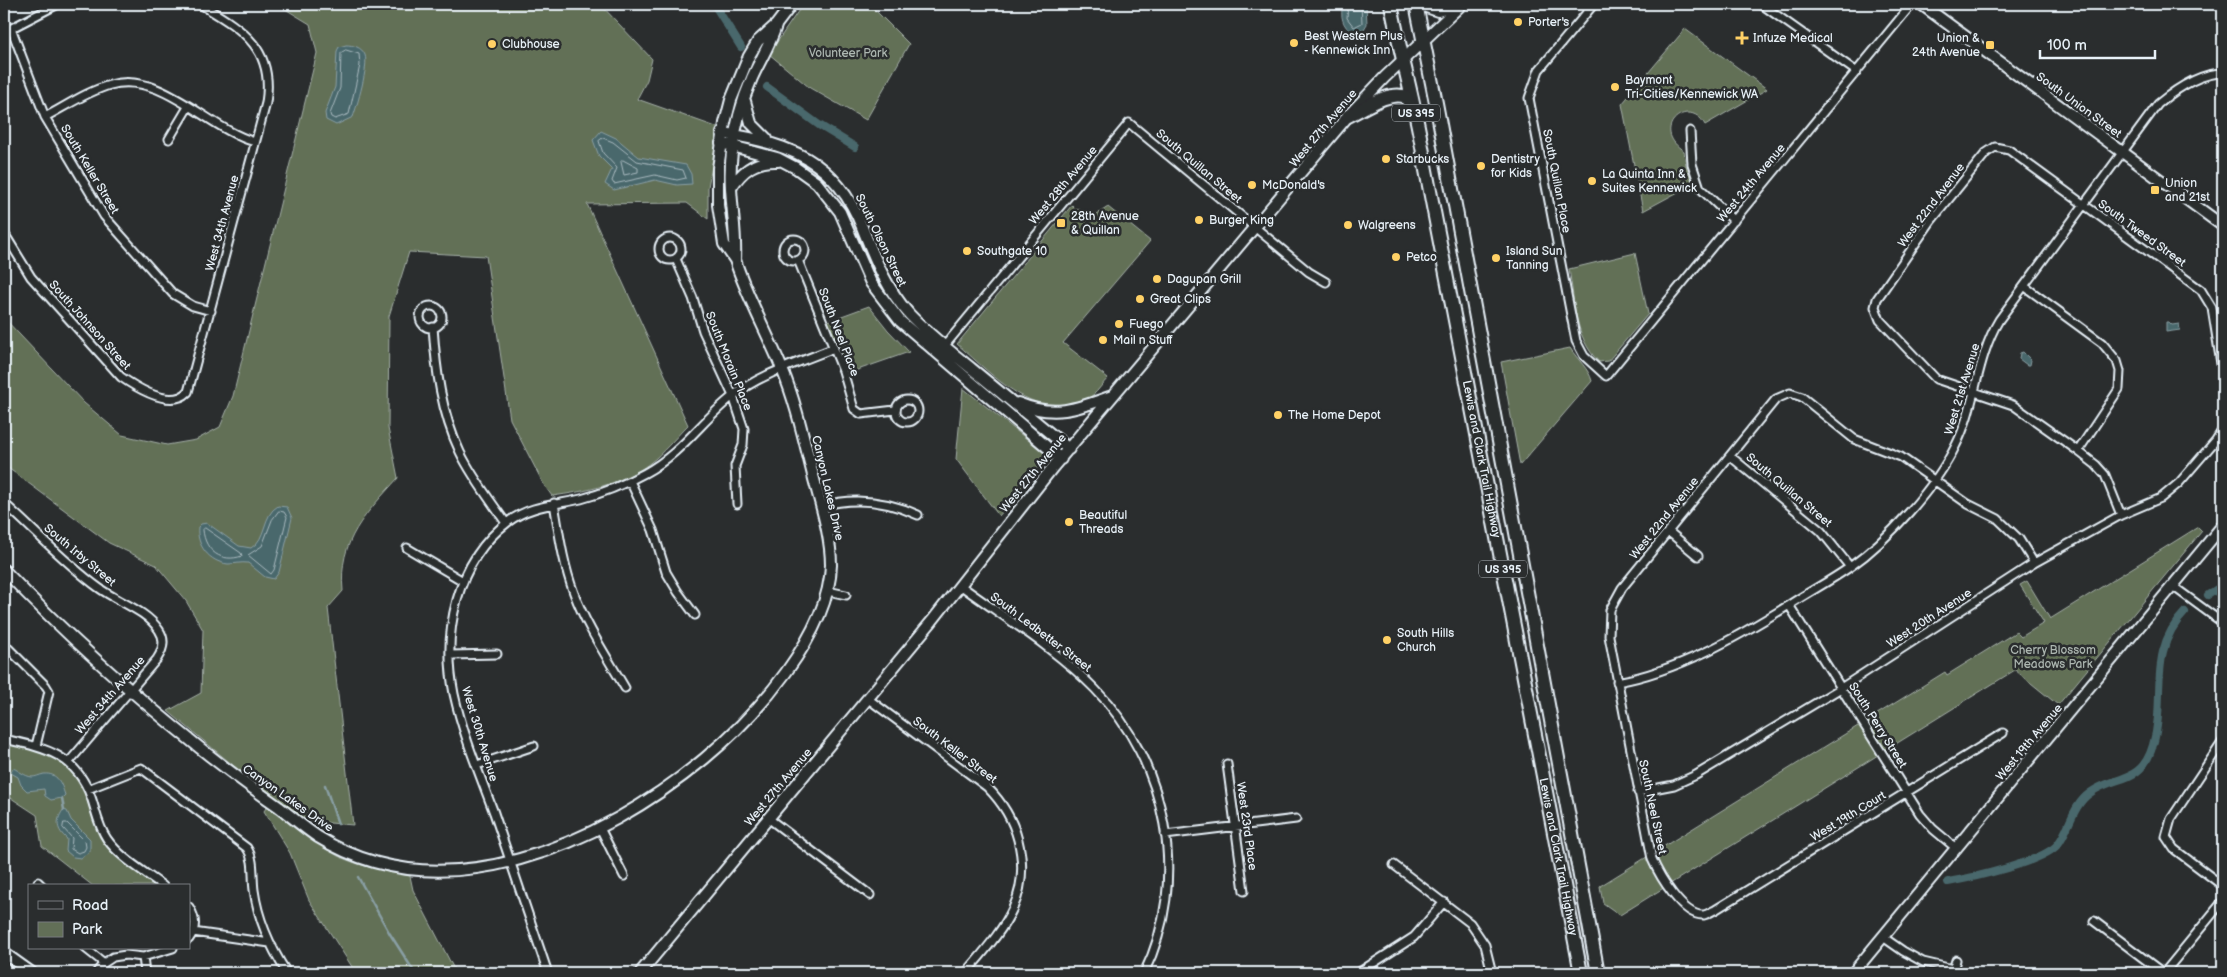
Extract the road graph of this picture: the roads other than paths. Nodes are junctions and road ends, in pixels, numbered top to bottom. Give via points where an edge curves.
1 (58, 4) edge
2 (200, 4) edge
3 (792, 4) edge
4 (1391, 4) edge
5 (1416, 4) edge
6 (1421, 4) edge
7 (1457, 4) edge
8 (1462, 4) edge
9 (1761, 4) edge
10 (1912, 4) edge
11 (1921, 4) edge
12 (1590, 5) edge
13 (776, 25) junction
14 (11, 28) junction
15 (4, 32) edge
16 (1423, 41) junction
17 (1402, 61) junction
18 (1857, 72) junction
19 (2223, 73) edge
20 (744, 98) junction
21 (188, 107) junction
22 (1348, 116) junction
23 (45, 117) junction
24 (1129, 123) joint
25 (1690, 131) dead end
26 (734, 135) junction
27 (722, 138) junction
28 (169, 139) dead end
29 (770, 141) junction
30 (255, 142) junction
31 (733, 146) junction
32 (1996, 147) joint
33 (2123, 152) junction
34 (786, 162) junction
35 (1425, 165) junction
36 (730, 189) junction
37 (2084, 205) junction
38 (859, 219) junction
39 (1734, 221) junction
40 (846, 224) junction
41 (2223, 226) edge
42 (1255, 228) junction
43 (4, 233) edge
44 (676, 259) dead end
45 (735, 260) junction
46 (798, 260) dead end
47 (1326, 282) dead end
48 (2024, 286) junction
49 (210, 311) junction
50 (433, 327) dead end
51 (944, 346) junction
52 (834, 348) junction
53 (937, 355) junction
54 (2222, 359) edge
55 (782, 370) junction
56 (1606, 376) joint
57 (2223, 376) edge
58 (1973, 392) junction
59 (183, 396) joint
60 (733, 396) junction
61 (1113, 396) junction
62 (1007, 398) junction
63 (896, 410) dead end
64 (2223, 429) edge
65 (2216, 440) junction
66 (2223, 446) edge
67 (1069, 449) junction
68 (2078, 451) junction
69 (1730, 456) junction
70 (1061, 459) junction
71 (1934, 480) junction
72 (630, 481) junction
73 (4, 503) edge
74 (554, 503) junction
75 (737, 504) dead end
76 (821, 506) junction
77 (918, 514) dead end
78 (2121, 515) junction
79 (506, 523) junction
80 (2223, 525) edge
81 (1668, 531) junction
82 (407, 548) dead end
83 (1698, 556) dead end
84 (2034, 563) junction
85 (1850, 567) junction
86 (4, 570) edge
87 (463, 581) junction
88 (960, 585) junction
89 (2174, 587) junction
90 (828, 591) junction
91 (846, 595) dead end
92 (1789, 605) junction
93 (695, 615) dead end
94 (2223, 623) edge
95 (163, 641) joint
96 (4, 644) edge
97 (497, 654) dead end
98 (450, 655) junction
99 (1617, 682) junction
100 (625, 688) dead end
101 (1841, 688) junction
102 (128, 690) junction
103 (867, 698) junction
104 (2004, 733) dead end
105 (4, 739) edge
106 (2223, 741) edge
107 (36, 746) junction
108 (534, 746) dead end
109 (69, 762) junction
110 (1227, 764) dead end
111 (477, 765) junction
112 (88, 789) junction
113 (1638, 792) junction
114 (1907, 793) junction
115 (768, 818) junction
116 (1296, 819) dead end
117 (1235, 826) junction
118 (600, 828) junction
119 (1165, 835) junction
120 (1957, 849) junction
121 (510, 862) junction
122 (1394, 865) dead end
123 (624, 876) dead end
124 (160, 884) edge
125 (2223, 886) edge
126 (1244, 891) dead end
127 (870, 895) dead end
128 (2223, 901) edge
129 (1444, 902) junction
130 (190, 909) edge
131 (1704, 915) joint
132 (2094, 921) dead end
133 (193, 932) junction
134 (190, 937) edge
135 (1883, 937) junction
136 (270, 943) junction
137 (88, 950) edge
138 (166, 950) edge
139 (4, 953) edge
140 (143, 957) junction
141 (1956, 960) dead end
142 (104, 963) junction
143 (1953, 970) junction
144 (32, 973) edge
145 (96, 973) edge
146 (145, 973) edge
147 (287, 973) edge
148 (548, 973) edge
149 (640, 973) edge
150 (966, 973) edge
151 (1144, 973) edge
152 (1358, 973) edge
153 (1492, 973) edge
154 (1581, 973) edge
155 (1598, 973) edge
156 (1854, 973) edge
157 (1970, 973) edge
158 (2164, 973) edge

1 - 14 street
2 - 30 street, West 34th Avenue via 240,29 260,53 268,92
3 - 13 street, Canyon Lakes Drive
4 - 17 highway, Lewis and Clark Trail Highway / US 395
5 - 16 highway, Lewis and Clark Trail Highway / US 395
6 - 7 highway via 1438,10
8 - 16 street, West 27th Avenue
9 - 18 street
10 - 18 street, West 24th Avenue
11 - 33 street, South Union Street
12 - 56 street, South Quillan Place via 1539,70 1529,98 1576,341 1584,356
13 - 20 street, Canyon Lakes Drive
13 - 27 street, Canyon Lakes Drive via 758,41 745,65 731,100
14 - 15 street
14 - 23 street, South Keller Street
16 - 17 street, West 27th Avenue
16 - 155 highway, Lewis and Clark Trail Highway / US 395
17 - 22 street, West 27th Avenue
17 - 35 highway, Lewis and Clark Trail Highway / US 395 via 1419,123
18 - 39 street, West 24th Avenue
19 - 33 street, West 21st Avenue via 2195,80 2169,95 2158,104
20 - 26 street, Canyon Lakes Drive
20 - 29 street via 751,123
21 - 23 street via 155,88 127,82 104,87
21 - 28 street
21 - 30 street via 230,134
22 - 35 highway via 1383,99 1406,98 1411,106
22 - 42 street, West 27th Avenue
23 - 49 street, South Keller Street via 108,221 173,294 193,306
24 - 42 street, South Quillan Street
24 - 51 street, West 28th Avenue
25 - 39 street via 1692,164 1700,188
26 - 27 street, South Olson Street
26 - 29 street, South Olson Street
26 - 31 street, Canyon Lakes Drive
27 - 31 street, South Olson Street
27 - 45 street, Canyon Lakes Drive via 718,176 719,216 724,244
29 - 38 street, South Olson Street via 802,155 823,171 844,193
30 - 49 street, West 34th Avenue
31 - 34 street, South Olson Street
31 - 36 street, Canyon Lakes Drive
32 - 37 street, South Tweed Street via 2010,150
32 - 58 street, West 22nd Avenue via 1986,153 1936,214 1882,292 1876,307 1880,320 1931,376
33 - 37 street, West 21st Avenue
33 - 41 street, South Union Street
34 - 36 street via 756,164 742,173
34 - 40 street, South Olson Street via 817,183
35 - 154 highway, Lewis and Clark Trail Highway / US 395
36 - 45 street, Canyon Lakes Drive
37 - 48 street, West 21st Avenue
37 - 54 street, South Tweed Street via 2206,296 2212,308
38 - 40 street
38 - 51 street, South Olson Street via 889,287 909,314
39 - 56 street, West 24th Avenue
40 - 53 street, South Olson Street via 860,261 885,303
42 - 47 street, South Quillan Street
42 - 61 street, West 27th Avenue
43 - 59 street, South Johnson Street via 31,277 121,377 136,387 168,398
44 - 60 street, South Morain Place via 703,331
45 - 55 street, Canyon Lakes Drive
46 - 52 street, South Neel Place
48 - 58 street, West 21st Avenue via 1993,329
48 - 68 street via 2102,343 2118,361 2119,389
49 - 59 street, West 34th Avenue via 191,386
50 - 79 street via 437,378 450,428 473,476
51 - 53 street, West 28th Avenue
51 - 62 street, South Olson Street
52 - 55 street, West 30th Avenue
52 - 63 street, South Neel Place via 854,409 866,414
53 - 70 street, South Olson Street
54 - 57 street, South Tweed Street
55 - 60 street, West 30th Avenue
55 - 76 street, Canyon Lakes Drive
58 - 68 street via 2013,405
58 - 71 street, West 21st Avenue via 1956,445
60 - 72 street, West 30th Avenue via 675,453
60 - 75 street, South Morain Place via 744,434 735,466
61 - 62 street via 1077,409 1054,412
61 - 67 street, West 27th Avenue
62 - 67 street, South Olson Street
64 - 65 street
65 - 66 street
65 - 78 street, West 20th Avenue via 2170,492
67 - 70 street, West 27th Avenue
68 - 78 street via 2105,476
69 - 71 street, West 22nd Avenue via 1776,399 1790,393 1802,397 1854,439 1902,457
69 - 81 street, West 22nd Avenue
69 - 85 street, South Quillan Street via 1821,531
70 - 88 street, West 27th Avenue
71 - 84 street via 1968,504 1998,519 2019,539
71 - 85 street, West 21st Avenue via 1888,534
72 - 74 street, West 30th Avenue via 586,497
72 - 93 street via 653,530 666,572
73 - 95 street, South Irby Street via 97,586 149,619 158,628
74 - 79 street, West 30th Avenue via 523,513
74 - 100 street via 574,593
76 - 77 street via 860,500 901,507
76 - 90 street, Canyon Lakes Drive via 831,562
78 - 84 street, West 20th Avenue
79 - 87 street, West 30th Avenue via 485,543
80 - 89 street, West 19th Avenue
81 - 83 street
81 - 99 street, West 22nd Avenue via 1622,588 1610,610 1609,636
82 - 87 street
84 - 101 street, West 20th Avenue
85 - 92 street, West 21st Avenue
86 - 102 street, Canyon Lakes Drive
87 - 98 street, West 30th Avenue via 453,619
88 - 103 street, West 27th Avenue
88 - 119 street, South Ledbetter Street via 1072,668 1113,710 1133,739 1150,773 1161,807
89 - 94 street
89 - 120 street, West 19th Avenue
90 - 91 street
90 - 118 street, Canyon Lakes Drive via 803,646 775,686 734,733 686,778
92 - 99 street, West 21st Avenue via 1748,630 1663,671
92 - 101 street, South Perry Street
95 - 102 street, West 34th Avenue via 157,659
96 - 107 street via 48,691
97 - 98 street
98 - 111 street, West 30th Avenue via 455,696
99 - 113 street, South Neel Street
101 - 113 street, West 20th Avenue via 1689,779
101 - 114 street, South Perry Street
102 - 109 street, West 34th Avenue
102 - 121 street, Canyon Lakes Drive via 319,837 342,848 388,865 414,869 477,869
103 - 115 street, West 27th Avenue
103 - 150 street, South Keller Street via 981,782 1005,809 1017,836 1022,864 1021,886 1009,917 997,936
104 - 114 street, West 19th Court
105 - 107 street
106 - 125 street via 2171,819 2166,837 2174,850
107 - 109 street
108 - 111 street
109 - 112 street
110 - 117 street, West 23rd Place
111 - 121 street, West 30th Avenue
112 - 124 street via 107,840
112 - 136 street via 141,768 243,844 251,855 254,890
113 - 131 street, South Neel Street via 1652,859 1659,876 1687,906
114 - 120 street, South Perry Street via 1926,822
114 - 131 street, West 19th Court
115 - 127 street
115 - 149 street, West 27th Avenue
116 - 117 street
117 - 119 street
117 - 126 street, West 23rd Place
118 - 121 street, Canyon Lakes Drive
118 - 123 street
119 - 151 street, South Ledbetter Street via 1166,901
120 - 135 street, West 19th Avenue
121 - 148 street, West 30th Avenue
122 - 129 street
128 - 158 street
129 - 152 street via 1414,937
129 - 153 street via 1477,932 1487,950
130 - 133 street via 195,921
132 - 158 street
133 - 134 street
133 - 136 street
135 - 143 street via 1923,962
135 - 156 street, West 19th Avenue
136 - 147 street
137 - 142 street
138 - 140 street
139 - 144 street
140 - 142 street via 120,955
140 - 146 street
141 - 143 street
142 - 145 street
143 - 157 street

